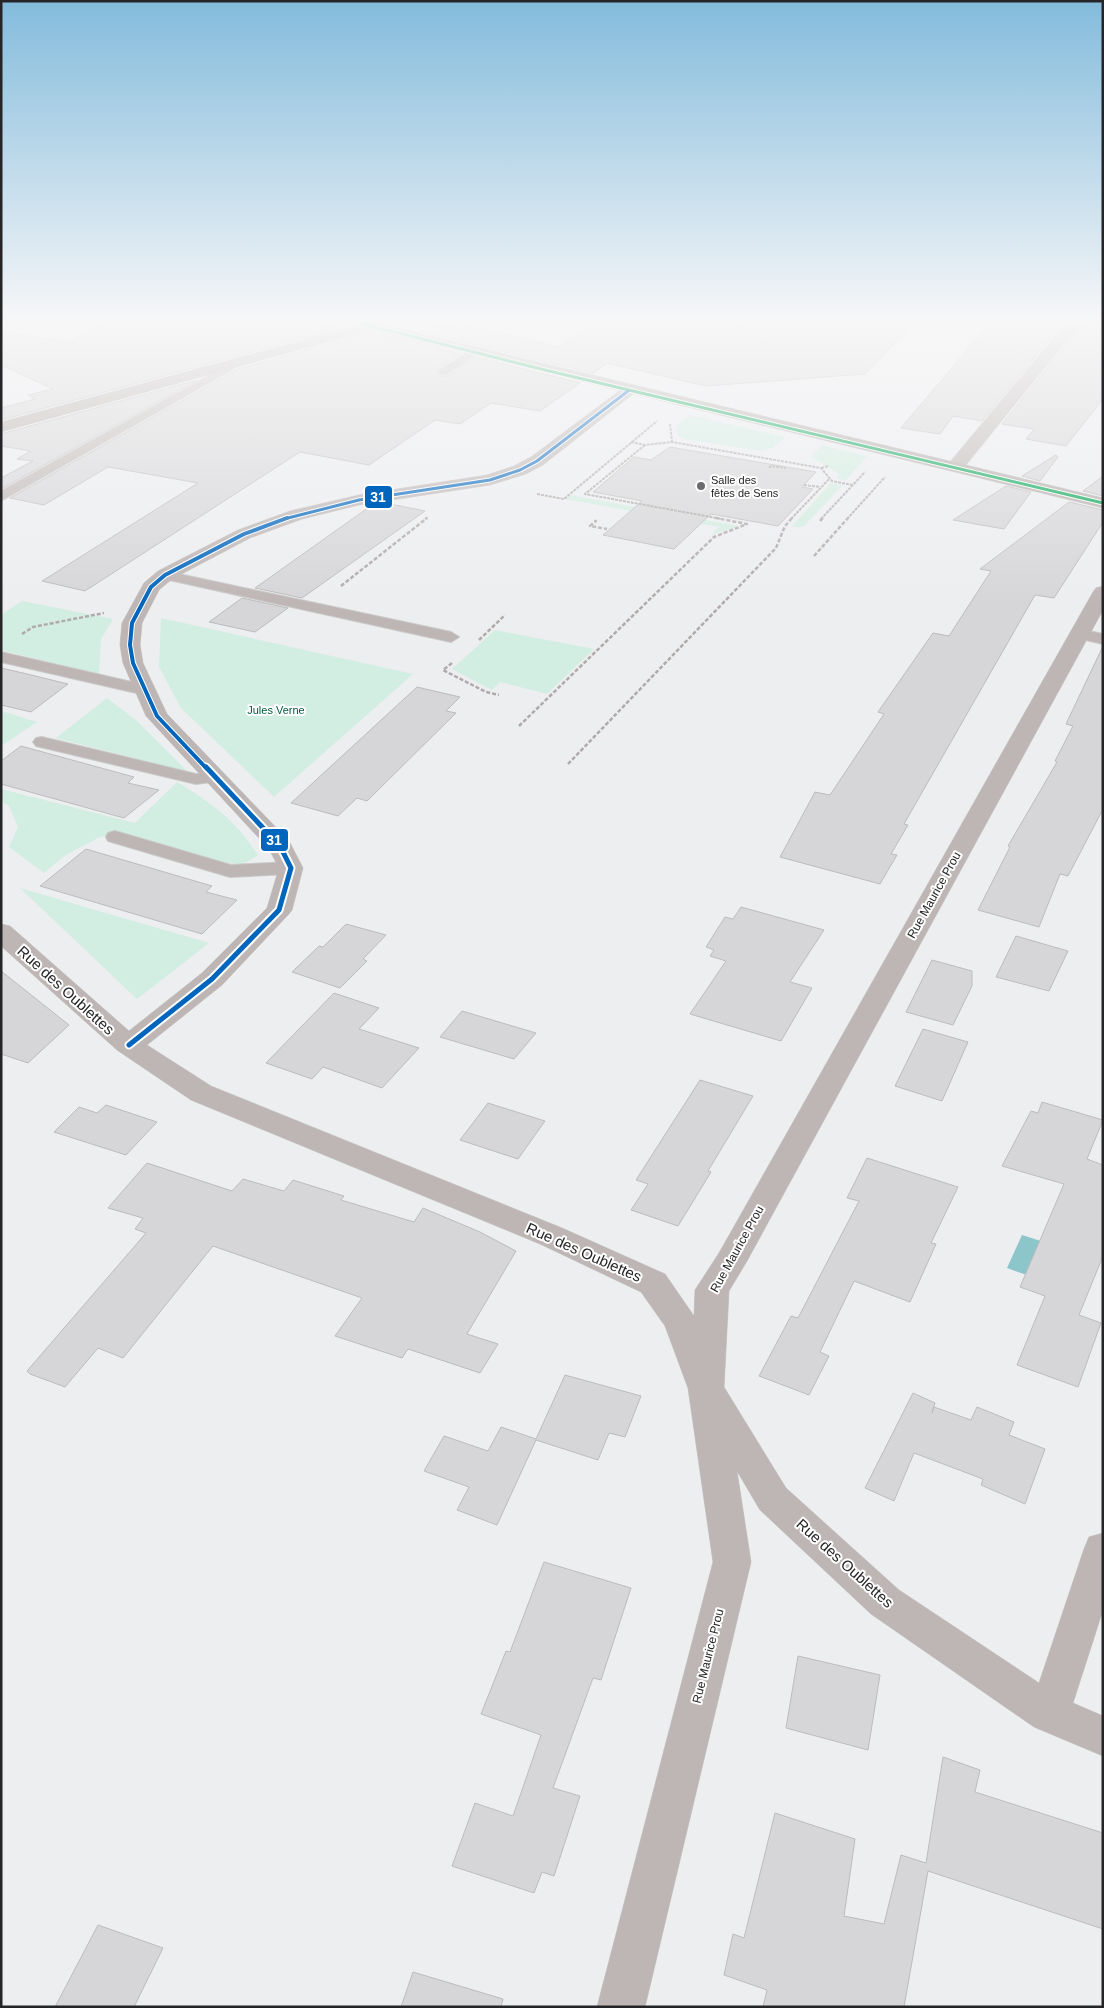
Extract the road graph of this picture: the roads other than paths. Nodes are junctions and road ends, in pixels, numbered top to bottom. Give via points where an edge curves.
1 (38, 417) edge
2 (142, 417) edge
3 (595, 417) edge
4 (740, 417) edge
5 (997, 417) edge
6 (1, 427) edge
7 (956, 466) junction
8 (1, 497) edge
9 (1103, 503) edge
10 (165, 575) junction
11 (1103, 592) edge
12 (1091, 636) edge
13 (451, 637) road end
14 (1, 657) edge
15 (145, 690) junction
16 (42, 742) dead end
17 (214, 777) junction
18 (115, 837) dead end
19 (291, 868) junction
20 (1, 932) edge
21 (129, 1045) junction
22 (706, 1388) junction
23 (1103, 1549) edge
24 (1049, 1713) junction
25 (1103, 1736) edge
26 (621, 2007) edge

1 - 6 street
2 - 8 lane
3 - 10 street via 537,461 520,470 490,480 359,500 296,515 244,534
4 - 7 street
5 - 7 street
7 - 9 street
10 - 13 lane
10 - 15 street via 151,587 132,624 130,645 133,663
11 - 12 street, Rue Maurice Prou
12 - 22 street, Rue Maurice Prou via 712,1290
14 - 15 lane
15 - 17 street via 156,716
16 - 17 lane via 196,779
17 - 19 street via 280,846
18 - 19 lane via 230,871
19 - 21 street via 279,910 212,979
20 - 21 street, Rue des Oublettes
21 - 22 street, Rue des Oublettes via 201,1093 551,1236 653,1283 680,1322
22 - 24 street, Rue des Oublettes via 773,1499 885,1602
22 - 26 street, Rue Maurice Prou via 732,1562
23 - 24 street
24 - 25 street, Rue des Oublettes

